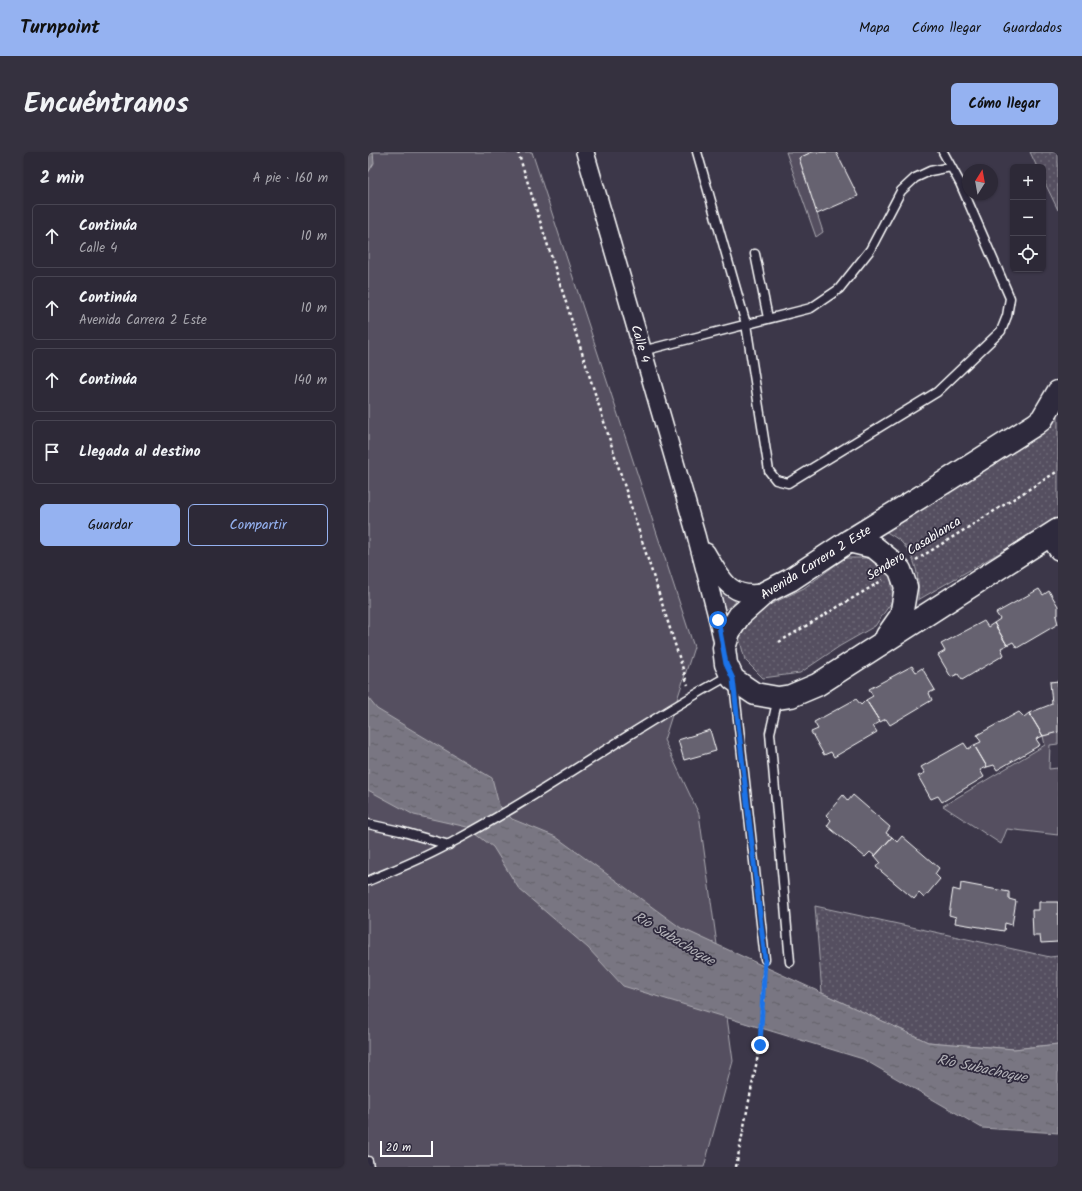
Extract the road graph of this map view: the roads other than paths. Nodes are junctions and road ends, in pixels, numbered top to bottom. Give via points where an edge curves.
1 (584, 152) edge
2 (697, 152) edge
3 (943, 152) edge
4 (951, 167) junction
5 (755, 254) dead end
6 (768, 318) junction
7 (746, 324) junction
8 (642, 351) junction
9 (1058, 392) edge
10 (696, 535) junction
11 (1055, 539) edge
12 (849, 541) junction
13 (766, 592) junction
14 (883, 642) junction
15 (724, 648) junction
16 (732, 677) junction
17 (778, 698) junction
18 (368, 824) edge
19 (449, 845) junction
20 (368, 881) edge
21 (765, 959) road end
22 (790, 962) dead end
23 (368, 1161) edge
24 (369, 1167) edge

1 - 8 street, Calle 4
2 - 7 lane
3 - 4 lane
4 - 6 lane via 930,171 915,178 901,191 870,250 840,289 811,308
4 - 7 lane via 1010,298 1001,331 937,392 788,483 776,480 769,471
5 - 6 lane
6 - 7 lane
7 - 8 lane
8 - 10 street, Calle 4
9 - 12 street, Avenida Carrera 2 Este via 1042,419 1036,424
10 - 13 street, Calle 4 via 723,580 732,588 742,594
10 - 15 street, Calle 4
11 - 14 street
12 - 13 street, Avenida Carrera 2 Este via 790,580
12 - 14 street via 874,547 900,570 906,587 901,616
13 - 15 street, Avenida Carrera 2 Este via 739,616 729,632
14 - 17 street via 817,685 791,696
15 - 16 street, Avenida Carrera 2 Este via 726,664
16 - 17 street via 755,694
16 - 19 lane via 691,696
16 - 21 lane
17 - 22 lane via 770,733
18 - 19 lane
19 - 20 lane
23 - 24 lane

